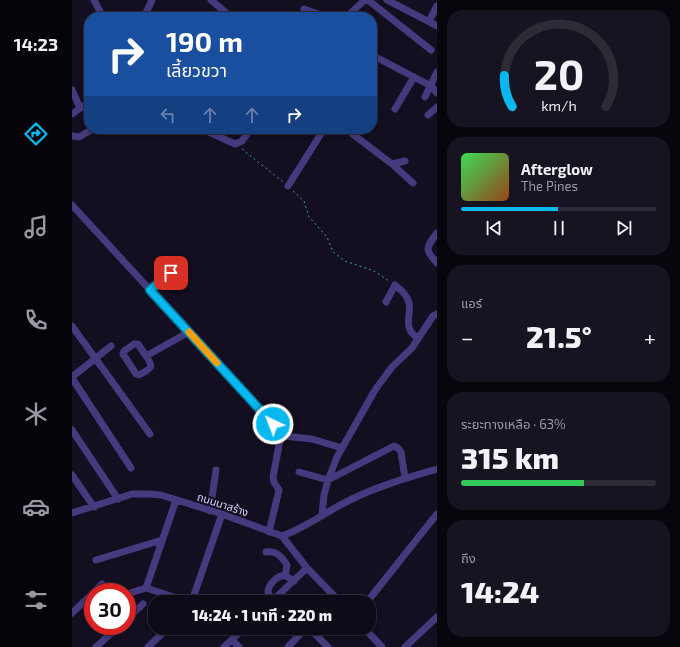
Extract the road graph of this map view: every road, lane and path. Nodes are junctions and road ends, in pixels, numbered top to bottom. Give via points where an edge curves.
1 (94, 0) edge
2 (152, 0) edge
3 (211, 0) edge
4 (367, 0) edge
5 (387, 0) edge
6 (437, 6) edge
7 (304, 9) dead end
8 (101, 12) edge
9 (146, 12) edge
10 (225, 12) edge
11 (313, 12) edge
12 (352, 12) edge
13 (429, 21) junction
14 (437, 26) edge
15 (431, 50) dead end
16 (377, 58) edge
17 (437, 72) edge
18 (414, 76) junction
19 (431, 86) junction
20 (72, 90) edge
21 (437, 93) edge
22 (425, 97) dead end
23 (84, 105) edge
24 (437, 107) edge
25 (80, 108) junction
26 (395, 109) dead end
27 (72, 114) edge
28 (428, 115) dead end
29 (84, 134) edge
30 (213, 134) edge
31 (247, 134) edge
32 (321, 134) edge
33 (353, 134) edge
34 (72, 136) edge
35 (235, 144) junction
36 (405, 162) dead end
37 (392, 164) junction
38 (413, 183) dead end
39 (288, 186) junction
40 (72, 205) edge
41 (437, 233) edge
42 (437, 263) edge
43 (181, 264) dead end
44 (395, 285) junction
45 (150, 290) junction
46 (386, 302) dead end
47 (437, 314) edge
48 (72, 326) edge
49 (189, 332) junction
50 (418, 338) junction
51 (111, 346) dead end
52 (146, 356) dead end
53 (96, 359) junction
54 (72, 378) edge
55 (72, 430) edge
56 (150, 434) dead end
57 (280, 440) dead end
58 (342, 448) junction
59 (131, 468) dead end
60 (437, 469) edge
61 (216, 470) dead end
62 (298, 472) dead end
63 (72, 475) edge
64 (405, 478) junction
65 (328, 480) junction
66 (118, 499) junction
67 (176, 500) junction
68 (94, 507) junction
69 (210, 511) junction
70 (72, 513) edge
71 (222, 514) junction
72 (437, 514) edge
73 (322, 515) junction
74 (269, 532) junction
75 (282, 536) junction
76 (162, 540) junction
77 (266, 552) dead end
78 (96, 560) dead end
79 (307, 568) junction
80 (285, 576) junction
81 (294, 581) junction
82 (146, 588) junction
83 (136, 591) edge
84 (269, 595) edge
85 (279, 595) edge
86 (333, 595) edge
87 (373, 595) edge
88 (84, 601) edge
89 (143, 604) dead end
90 (136, 611) edge
91 (72, 613) edge
92 (437, 617) edge
93 (109, 635) edge
94 (161, 635) edge
95 (237, 635) edge
96 (299, 635) edge
97 (316, 635) edge
98 (371, 635) edge
99 (232, 640) junction
100 (96, 647) edge
101 (148, 647) edge
102 (224, 647) edge
103 (239, 647) edge
104 (288, 647) edge
105 (328, 647) edge
106 (382, 647) edge
107 (405, 647) edge

1 - 8 street
2 - 9 street
3 - 10 street
4 - 12 street
4 - 15 street
5 - 13 street
6 - 13 street
7 - 11 street
13 - 14 street
16 - 18 street
17 - 19 street
18 - 19 street
18 - 26 street
19 - 21 street
19 - 22 street
20 - 25 street
23 - 25 street
24 - 28 street
25 - 27 street
29 - 34 street via 79,137
30 - 35 street
31 - 35 street via 242,141
32 - 39 street
33 - 37 street
35 - 39 path
36 - 37 street
37 - 38 street
39 - 44 path via 304,201 309,217 327,237 333,252 345,261 374,271
40 - 45 street
41 - 42 street via 428,244 428,254
43 - 45 street
44 - 46 street
44 - 50 street via 407,296 408,325
45 - 49 street
47 - 50 street
48 - 53 street
49 - 52 street
49 - 58 street via 284,436 312,439
50 - 58 street via 412,348 392,366 375,390
51 - 53 street
53 - 54 street
53 - 56 street
54 - 59 street
55 - 66 street
57 - 74 street via 273,477 279,490
58 - 65 street
60 - 64 street
61 - 69 street
62 - 65 street
63 - 68 street
64 - 65 street via 401,452 394,446
64 - 73 street via 376,488
65 - 73 street
66 - 67 street, ถนนนาสร้าง via 132,494 149,494
66 - 68 street, ถนนนาสร้าง
67 - 69 street, ถนนนาสร้าง
67 - 76 street
68 - 70 street, ถนนนาสร้าง
69 - 71 street, ถนนนาสร้าง
71 - 74 street, ถนนนาสร้าง
71 - 82 street via 191,600 186,601
72 - 87 street
73 - 75 street
74 - 75 street, ถนนนาสร้าง
75 - 79 street
76 - 78 street
76 - 82 street
77 - 80 street via 277,554 284,561 287,565
79 - 81 street
79 - 86 street
80 - 81 street
80 - 84 street via 281,576 270,585
81 - 85 street
82 - 83 street
88 - 91 street
89 - 90 street
92 - 107 street
93 - 100 street
94 - 101 street
95 - 99 street
96 - 104 street
97 - 105 street
98 - 106 street
99 - 102 street
99 - 103 street

